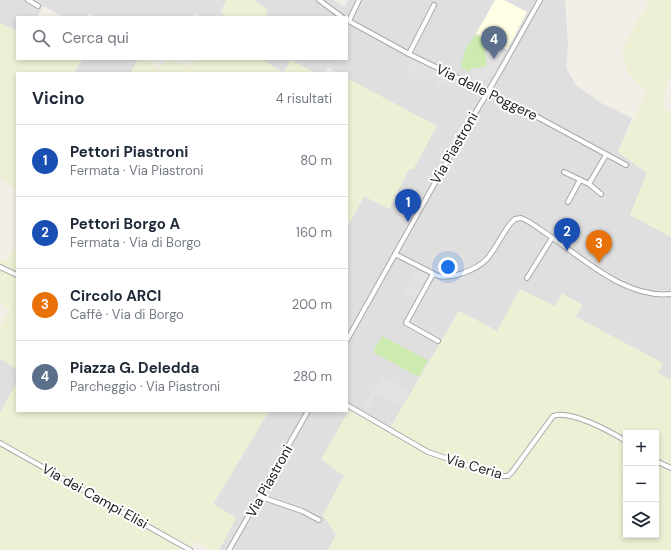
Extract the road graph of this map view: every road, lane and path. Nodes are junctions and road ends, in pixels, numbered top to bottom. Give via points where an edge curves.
1 (28, 0) edge
2 (319, 0) edge
3 (359, 0) edge
4 (540, 0) edge
5 (434, 5) dead end
6 (38, 6) dead end
7 (341, 16) edge
8 (348, 20) edge
9 (409, 54) junction
10 (487, 91) junction
11 (606, 155) junction
12 (626, 165) dead end
13 (564, 172) dead end
14 (580, 180) junction
15 (588, 184) junction
16 (601, 194) dead end
17 (568, 202) dead end
18 (552, 238) junction
19 (395, 254) junction
20 (0, 267) edge
21 (433, 274) junction
22 (16, 275) edge
23 (527, 278) dead end
24 (671, 294) edge
25 (348, 338) edge
26 (438, 341) dead end
27 (348, 406) edge
28 (307, 412) edge
29 (623, 440) edge
30 (0, 443) edge
31 (659, 462) edge
32 (671, 468) edge
33 (261, 497) junction
34 (319, 520) dead end
35 (190, 550) edge
36 (229, 550) edge

1 - 6 street
2 - 7 street
3 - 8 street
4 - 10 street, Via Piastroni
5 - 9 street
8 - 9 street, Via delle Poggere
9 - 10 street, Via delle Poggere
10 - 11 street, Via delle Poggere
10 - 19 street, Via Piastroni
11 - 12 street, Via delle Poggere
11 - 15 street
13 - 14 street
14 - 15 street
14 - 17 street
15 - 16 street
18 - 21 street via 525,220 517,218 510,224 483,264 450,277
18 - 23 street
18 - 24 street via 631,289 649,294
19 - 21 street
19 - 25 street, Via Piastroni
20 - 22 street
21 - 26 street via 406,323
27 - 29 street, Via Ceria via 428,452 499,476 508,476 512,472 553,416 569,415
28 - 33 street, Via Piastroni
30 - 35 street, Via dei Campi Elisi
31 - 32 street
33 - 34 street via 302,511
33 - 36 street, Via Piastroni

